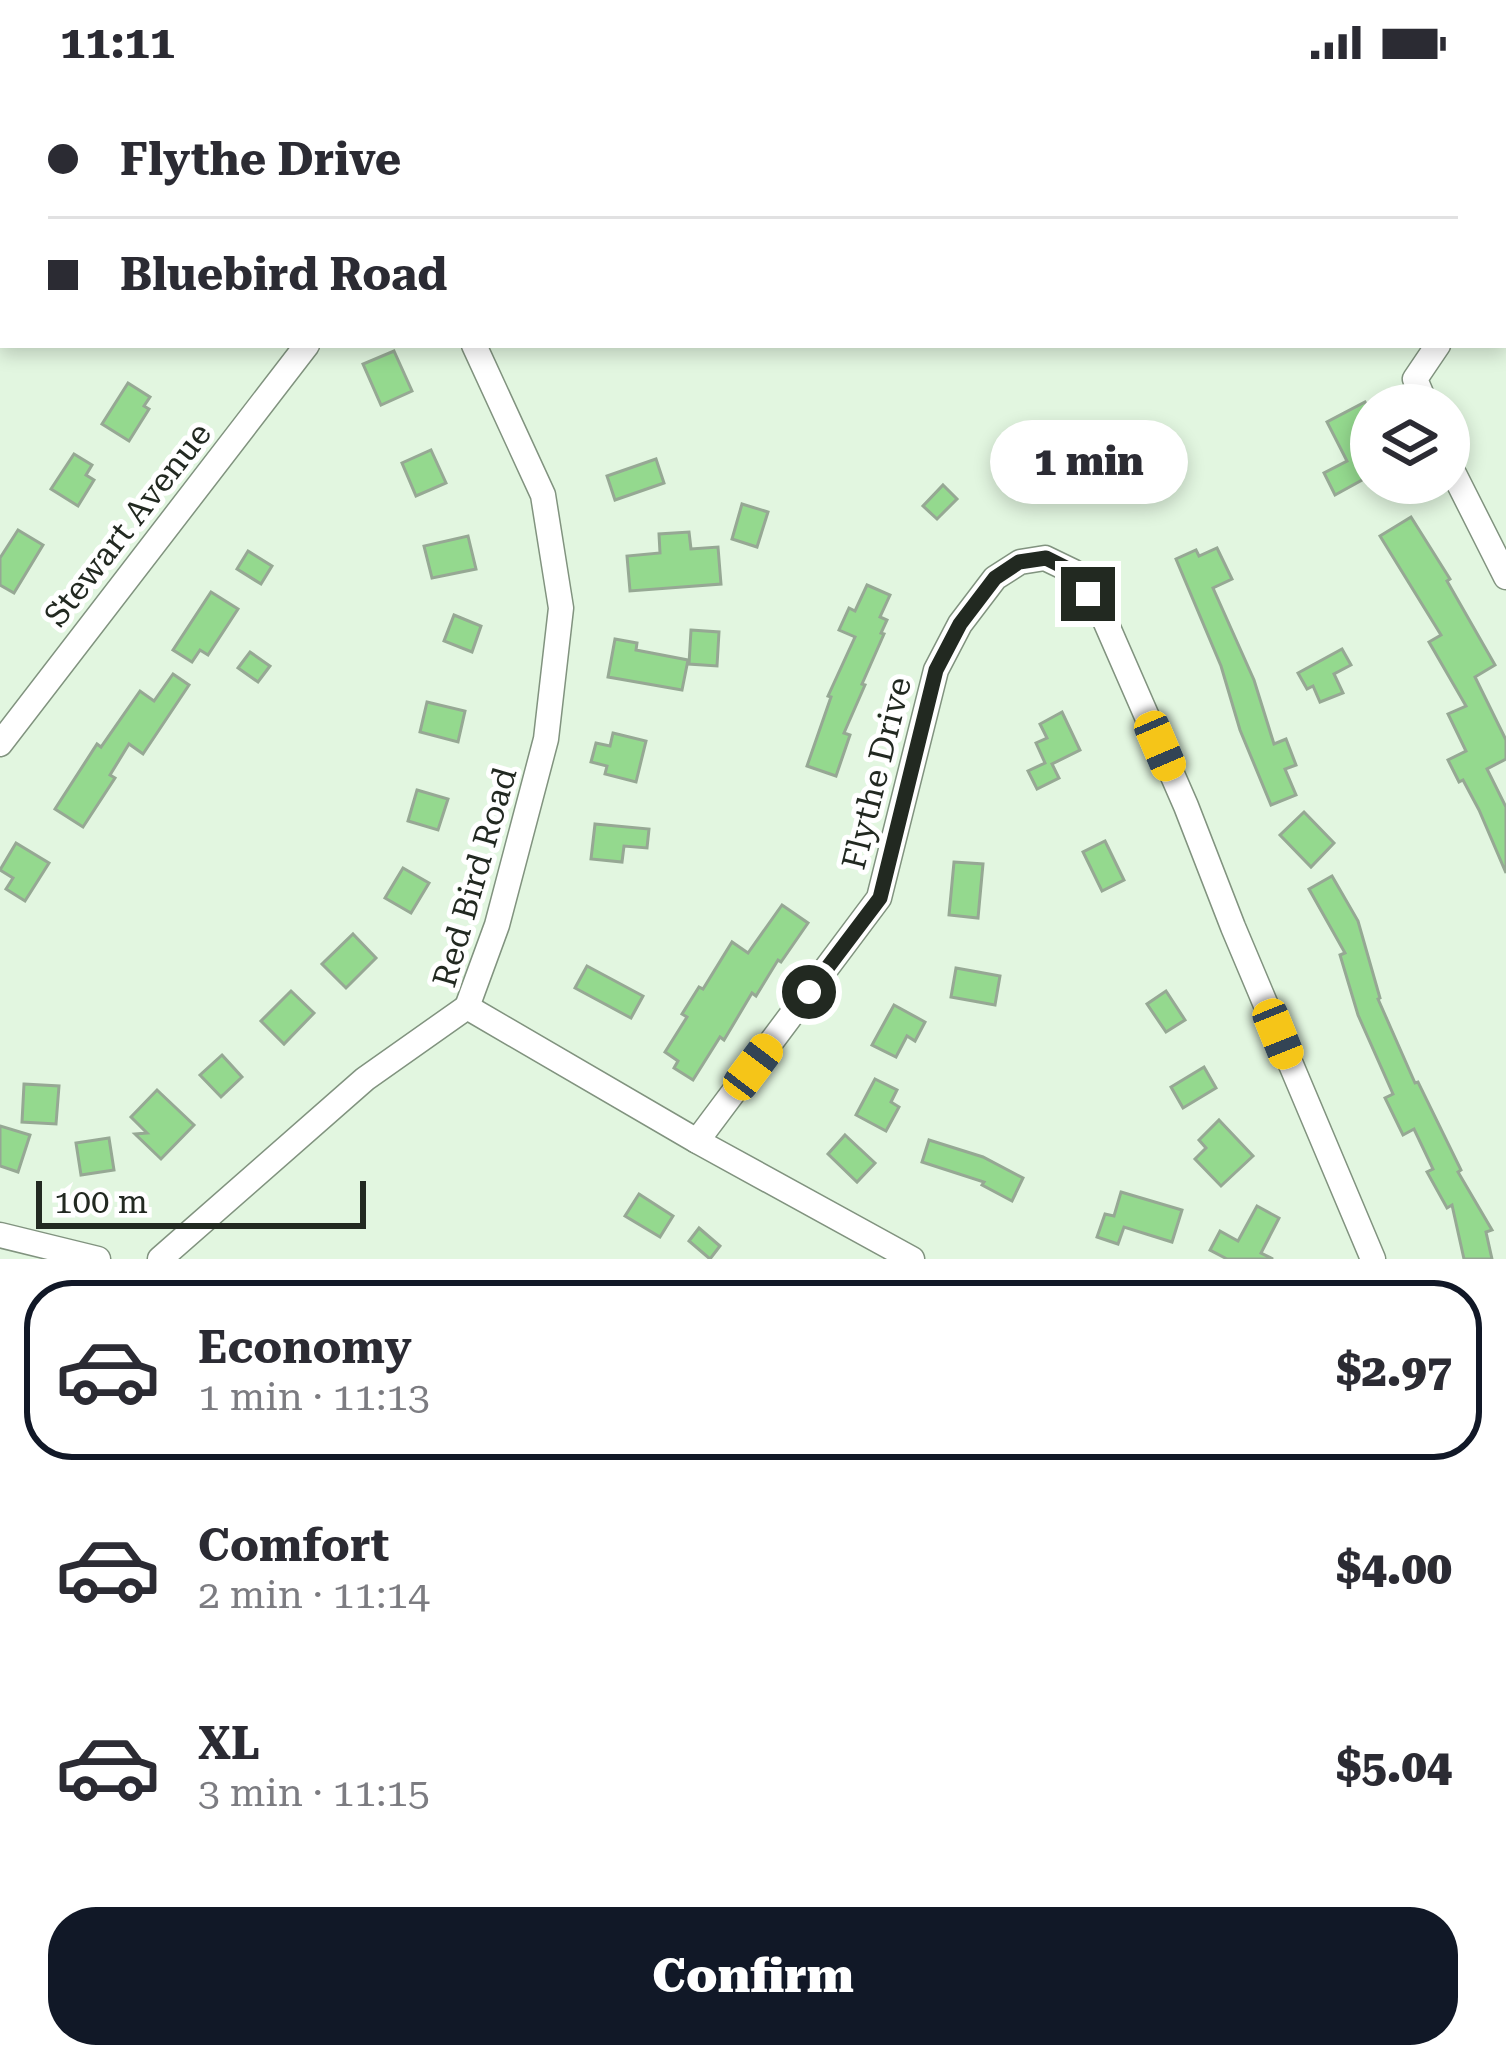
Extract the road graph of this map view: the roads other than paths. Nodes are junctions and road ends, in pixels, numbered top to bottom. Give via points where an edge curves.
1 (305, 348) edge
2 (475, 348) edge
3 (1436, 348) edge
4 (1417, 384) edge
5 (1469, 504) edge
6 (1506, 577) edge
7 (0, 744) edge
8 (467, 1007) junction
9 (697, 1141) junction
10 (0, 1235) edge
11 (98, 1259) edge
12 (160, 1259) edge
13 (912, 1259) edge
14 (1372, 1259) edge

1 - 7 street, Stewart Avenue
2 - 8 street, Red Bird Road via 543,495 561,608 546,739
3 - 4 street
5 - 6 street
8 - 9 street, Red Bird Road
8 - 12 street via 365,1079
9 - 13 street, Red Bird Road
9 - 14 street, Flythe Drive via 880,898 936,670 960,624 995,578 1019,562 1046,558 1074,572 1103,616
10 - 11 street

